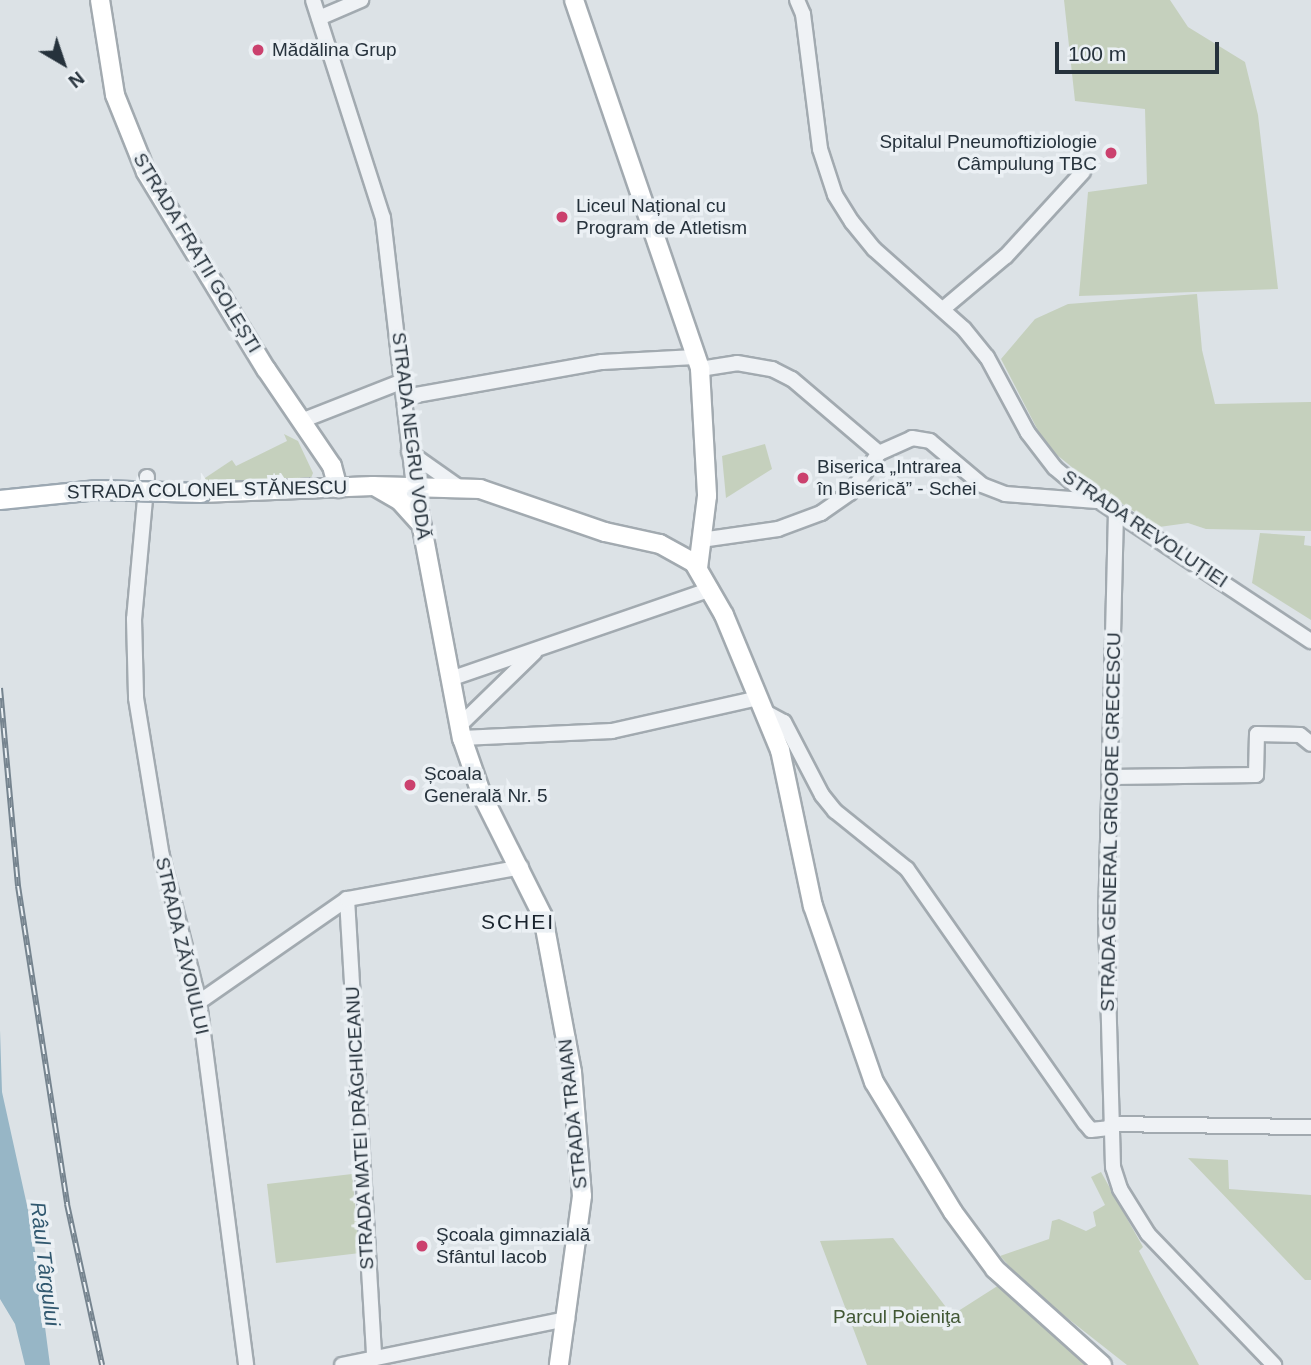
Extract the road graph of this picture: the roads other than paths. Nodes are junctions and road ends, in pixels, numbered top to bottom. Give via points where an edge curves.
1 (100, 0) edge
2 (313, 0) edge
3 (361, 0) edge
4 (574, 0) edge
5 (797, 0) edge
6 (319, 18) junction
7 (1083, 172) dead end
8 (943, 309) junction
9 (698, 363) junction
10 (403, 381) junction
11 (405, 397) junction
12 (301, 421) junction
13 (409, 452) junction
14 (879, 453) junction
15 (148, 477) dead end
16 (414, 485) junction
17 (373, 486) junction
18 (338, 488) junction
19 (460, 488) junction
20 (0, 500) edge
21 (1098, 501) junction
22 (1116, 512) junction
23 (419, 518) junction
24 (701, 540) junction
25 (698, 568) junction
26 (711, 589) junction
27 (1311, 641) edge
28 (538, 649) junction
29 (450, 679) junction
30 (761, 705) junction
31 (460, 732) junction
32 (1311, 744) edge
33 (1111, 777) junction
34 (522, 867) junction
35 (347, 899) junction
36 (199, 1002) junction
37 (1111, 1126) junction
38 (1311, 1127) edge
39 (567, 1320) junction
40 (374, 1358) junction
41 (246, 1365) edge
42 (342, 1365) edge
43 (559, 1365) edge
44 (1102, 1365) edge
45 (1274, 1365) edge

1 - 12 main road, STRADA FRAȚII GOLEȘTI via 115,95 146,172
2 - 6 street, STRADA NEGRU VODĂ
3 - 6 street
4 - 9 main road
5 - 8 street, STRADA REVOLUȚIEI via 803,14 820,149 835,195 874,249
6 - 10 street, STRADA NEGRU VODĂ via 383,218
7 - 8 street via 1006,256
8 - 21 street, STRADA REVOLUȚIEI via 987,357 1042,453
9 - 11 street via 602,362
9 - 14 street via 772,369 792,379
9 - 24 main road via 706,496
10 - 11 street, STRADA NEGRU VODĂ
10 - 12 street
11 - 13 street, STRADA NEGRU VODĂ
12 - 18 main road, STRADA FRAȚII GOLEȘTI via 332,466
13 - 16 street, STRADA NEGRU VODĂ
13 - 19 street
14 - 21 street via 912,438 930,441 982,485 1029,499
14 - 24 street via 850,493 821,513 778,529
15 - 36 street, STRADA ZĂVOIULUI via 134,619 142,745 162,856
16 - 17 main road, STRADA COLONEL STĂNESCU
16 - 19 main road, STRADA COLONEL STĂNESCU
16 - 23 main road, STRADA NEGRU VODĂ
17 - 18 main road, STRADA COLONEL STĂNESCU
17 - 23 main road via 394,496
18 - 20 main road, STRADA COLONEL STĂNESCU, bridge via 201,493 97,490
19 - 23 main road via 437,496
19 - 25 main road, STRADA COLONEL STĂNESCU via 501,494 582,525 660,544
21 - 22 street, STRADA REVOLUȚIEI
22 - 27 street, STRADA REVOLUȚIEI
22 - 33 street, STRADA GENERAL GRIGORE GRECESCU
23 - 29 main road, STRADA NEGRU VODĂ
24 - 25 main road
25 - 26 main road
26 - 28 street
26 - 30 main road
28 - 29 street
28 - 31 street
29 - 31 main road, STRADA NEGRU VODĂ
30 - 31 street via 612,731
30 - 37 street via 784,722 835,811 907,869 1085,1123 1091,1130
30 - 44 main road via 788,776 817,918 874,1082 953,1212 995,1269
31 - 34 main road, STRADA NEGRU VODĂ via 481,793
32 - 33 street via 1300,734 1257,734 1256,775
33 - 37 street, STRADA GENERAL GRIGORE GRECESCU via 1106,916
34 - 35 street
34 - 39 main road, STRADA TRAIAN via 538,902 549,945 579,1132 581,1216
35 - 36 street
35 - 40 street, STRADA MATEI DRĂGHICEANU
36 - 41 street, STRADA ZĂVOIULUI
37 - 38 street
37 - 45 street, STRADA GENERAL GRIGORE GRECESCU via 1112,1167 1134,1213
39 - 40 street
39 - 43 main road, STRADA TRAIAN
40 - 42 street

